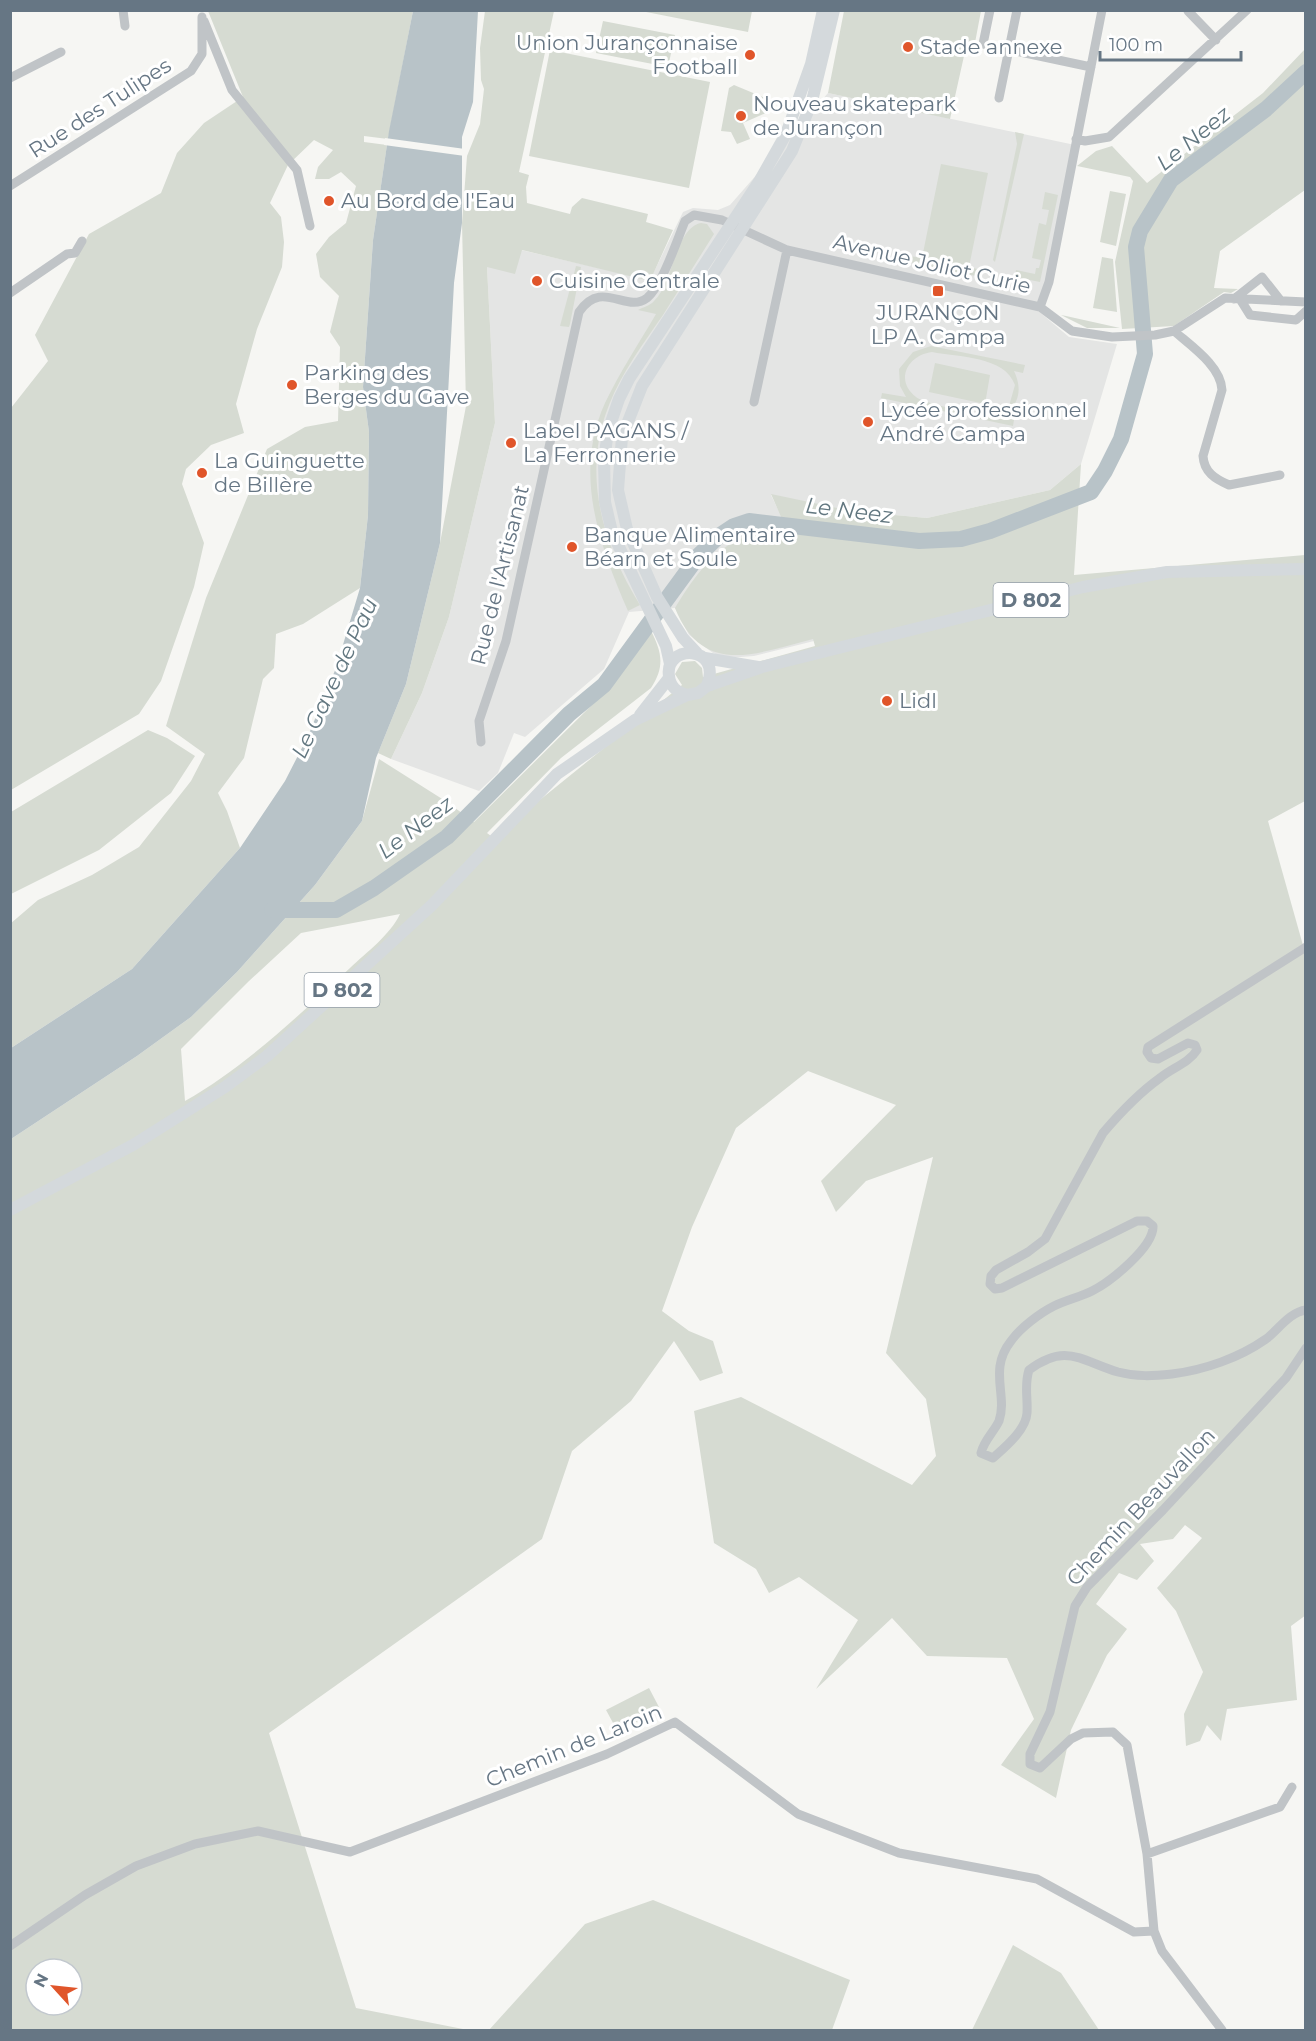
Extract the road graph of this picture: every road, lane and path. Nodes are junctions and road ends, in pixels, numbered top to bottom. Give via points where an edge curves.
1 (123, 10) edge
2 (822, 10) edge
3 (834, 10) edge
4 (990, 10) edge
5 (1017, 10) edge
6 (1102, 10) edge
7 (1247, 10) edge
8 (1188, 11) edge
9 (202, 14) edge
10 (125, 26) dead end
11 (1216, 40) junction
12 (1008, 50) junction
13 (61, 52) dead end
14 (1090, 68) junction
15 (10, 78) edge
16 (999, 98) dead end
17 (1076, 139) junction
18 (10, 186) edge
19 (310, 226) dead end
20 (736, 226) junction
21 (82, 241) dead end
22 (788, 250) junction
23 (10, 293) edge
24 (1237, 299) junction
25 (1281, 301) junction
26 (1305, 302) edge
27 (1040, 307) junction
28 (1305, 310) edge
29 (1174, 331) junction
30 (754, 402) dead end
31 (1280, 475) dead end
32 (1305, 569) edge
33 (701, 656) junction
34 (670, 664) junction
35 (762, 667) junction
36 (669, 678) junction
37 (707, 686) junction
38 (687, 695) junction
39 (635, 720) junction
40 (481, 742) dead end
41 (1305, 947) edge
42 (10, 1210) edge
43 (1305, 1310) edge
44 (1305, 1348) edge
45 (1292, 1787) dead end
46 (1147, 1854) junction
47 (1154, 1931) junction
48 (10, 1946) edge
49 (1222, 2031) edge

1 - 10 street
2 - 20 main road via 811,64 786,134
3 - 20 main road via 801,132 782,168
4 - 12 street via 983,44
5 - 12 street
6 - 14 street, Avenue Joliot Curie
7 - 11 street
8 - 11 street
9 - 18 street, Rue des Tulipes via 202,54 191,71
9 - 19 street via 232,90 297,170
11 - 17 street via 1108,137
12 - 14 street
12 - 16 street
13 - 15 street
14 - 17 street, Avenue Joliot Curie
17 - 27 street, Avenue Joliot Curie
20 - 22 street, Avenue Joliot Curie
20 - 33 main road via 642,386 622,437 618,473 627,529 657,597 671,621
20 - 34 main road via 629,379 608,431 603,474 612,531 659,630
20 - 40 street, Rue de l'Artisanat via 694,215 685,221 655,289 646,298 636,302 602,295 585,303 579,312 506,641 479,721
21 - 23 street via 75,253
22 - 27 street, Avenue Joliot Curie
22 - 30 street
24 - 25 street
24 - 25 street via 1262,276
24 - 28 street via 1250,315 1296,320
24 - 29 street via 1225,298
25 - 26 street
27 - 29 street via 1072,331 1112,337
29 - 31 street via 1216,371 1221,381 1222,390 1203,456 1210,474 1229,485
32 - 35 main road, D 802 via 1167,572 1083,587
33 - 34 main road via 687,652
33 - 35 main road, D 802
33 - 37 main road via 710,667
34 - 36 main road
35 - 37 main road, D 802
36 - 38 main road via 672,686
36 - 39 main road, D 802
37 - 38 main road
38 - 39 main road, D 802
39 - 42 main road, D 802 via 539,790 432,905 267,1056 133,1145
41 - 43 street via 1148,1047 1151,1058 1158,1059 1188,1043 1197,1050 1160,1078 1103,1133 1045,1239 991,1276 990,1284 995,1289 1002,1288 1137,1221 1153,1226 1154,1234 1121,1271 1094,1290 1053,1307 1011,1339 998,1375 998,1421 981,1453 993,1458 1018,1432 1026,1421 1025,1383 1029,1370 1057,1354 1070,1353 1118,1372 1144,1377 1180,1373 1240,1353
44 - 46 street, Chemin Beauvallon via 1287,1378 1087,1587 1075,1606 1050,1712 1030,1754 1030,1764 1040,1768 1046,1765 1083,1732 1104,1730 1119,1736 1127,1744
45 - 46 street via 1280,1806
46 - 47 street, Chemin Beauvallon
47 - 48 street, Chemin de Laroin via 1134,1932 1037,1879 899,1853 798,1814 675,1722 607,1754 350,1852 258,1831 195,1844 136,1866
47 - 49 street via 1162,1951

